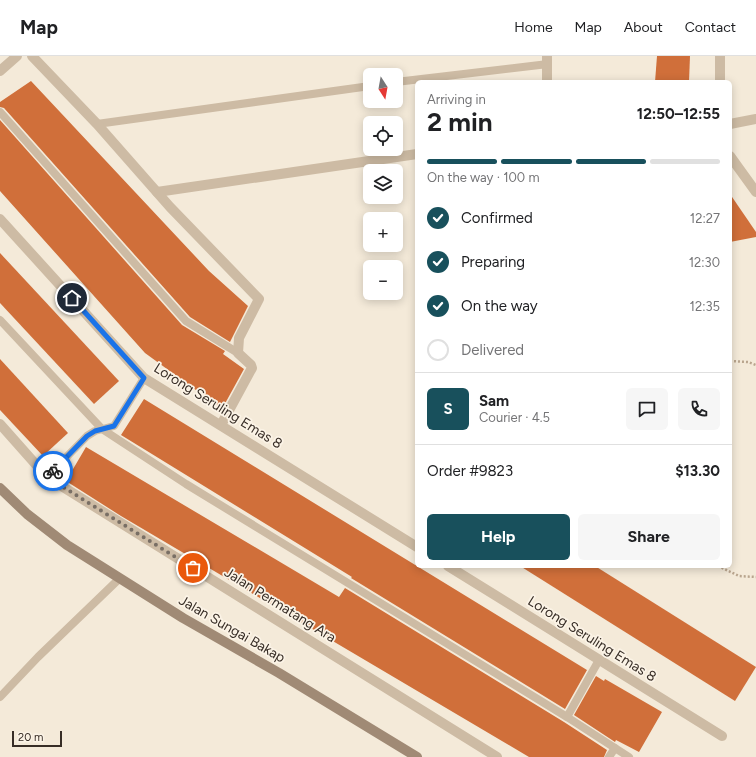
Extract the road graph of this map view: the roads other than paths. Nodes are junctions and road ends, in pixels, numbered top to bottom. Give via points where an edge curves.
1 (17, 56) edge
2 (32, 56) edge
3 (720, 56) edge
4 (547, 60) edge
5 (0, 72) edge
6 (547, 80) edge
7 (720, 80) edge
8 (403, 81) edge
9 (363, 87) edge
10 (0, 112) edge
11 (756, 119) edge
12 (97, 124) junction
13 (732, 124) edge
14 (415, 154) edge
15 (732, 159) edge
16 (157, 192) junction
17 (756, 192) edge
18 (0, 219) edge
19 (0, 320) edge
20 (238, 353) junction
21 (144, 378) junction
22 (0, 424) edge
23 (221, 425) junction
24 (102, 429) junction
25 (47, 477) junction
26 (0, 488) edge
27 (415, 546) edge
28 (451, 568) edge
29 (120, 578) junction
30 (599, 660) junction
31 (0, 697) edge
32 (567, 717) junction
33 (722, 736) dead end
34 (615, 748) junction
35 (417, 757) edge
36 (497, 757) edge
37 (609, 757) edge
38 (629, 757) edge

1 - 5 street
2 - 12 street
3 - 7 street
4 - 6 street
4 - 8 lane
9 - 12 lane
10 - 20 lane via 186,321
11 - 13 street
12 - 16 street
14 - 16 street
15 - 17 street
16 - 20 street via 259,299 239,338
18 - 21 street, Lorong Seruling Emas 8
19 - 24 lane
20 - 23 street via 252,368
21 - 23 street, Lorong Seruling Emas 8
21 - 24 lane via 114,426
22 - 25 street, Jalan Permatang Ara
23 - 27 street, Lorong Seruling Emas 8
24 - 25 lane via 87,436
24 - 32 lane via 186,484
25 - 36 street, Jalan Permatang Ara
26 - 29 main road, Jalan Sungai Bakap via 27,514 67,545
28 - 30 street, Lorong Seruling Emas 8
29 - 31 lane
29 - 35 main road, Jalan Sungai Bakap
30 - 32 lane
30 - 33 street, Lorong Seruling Emas 8
32 - 34 lane
34 - 37 lane
34 - 38 lane

